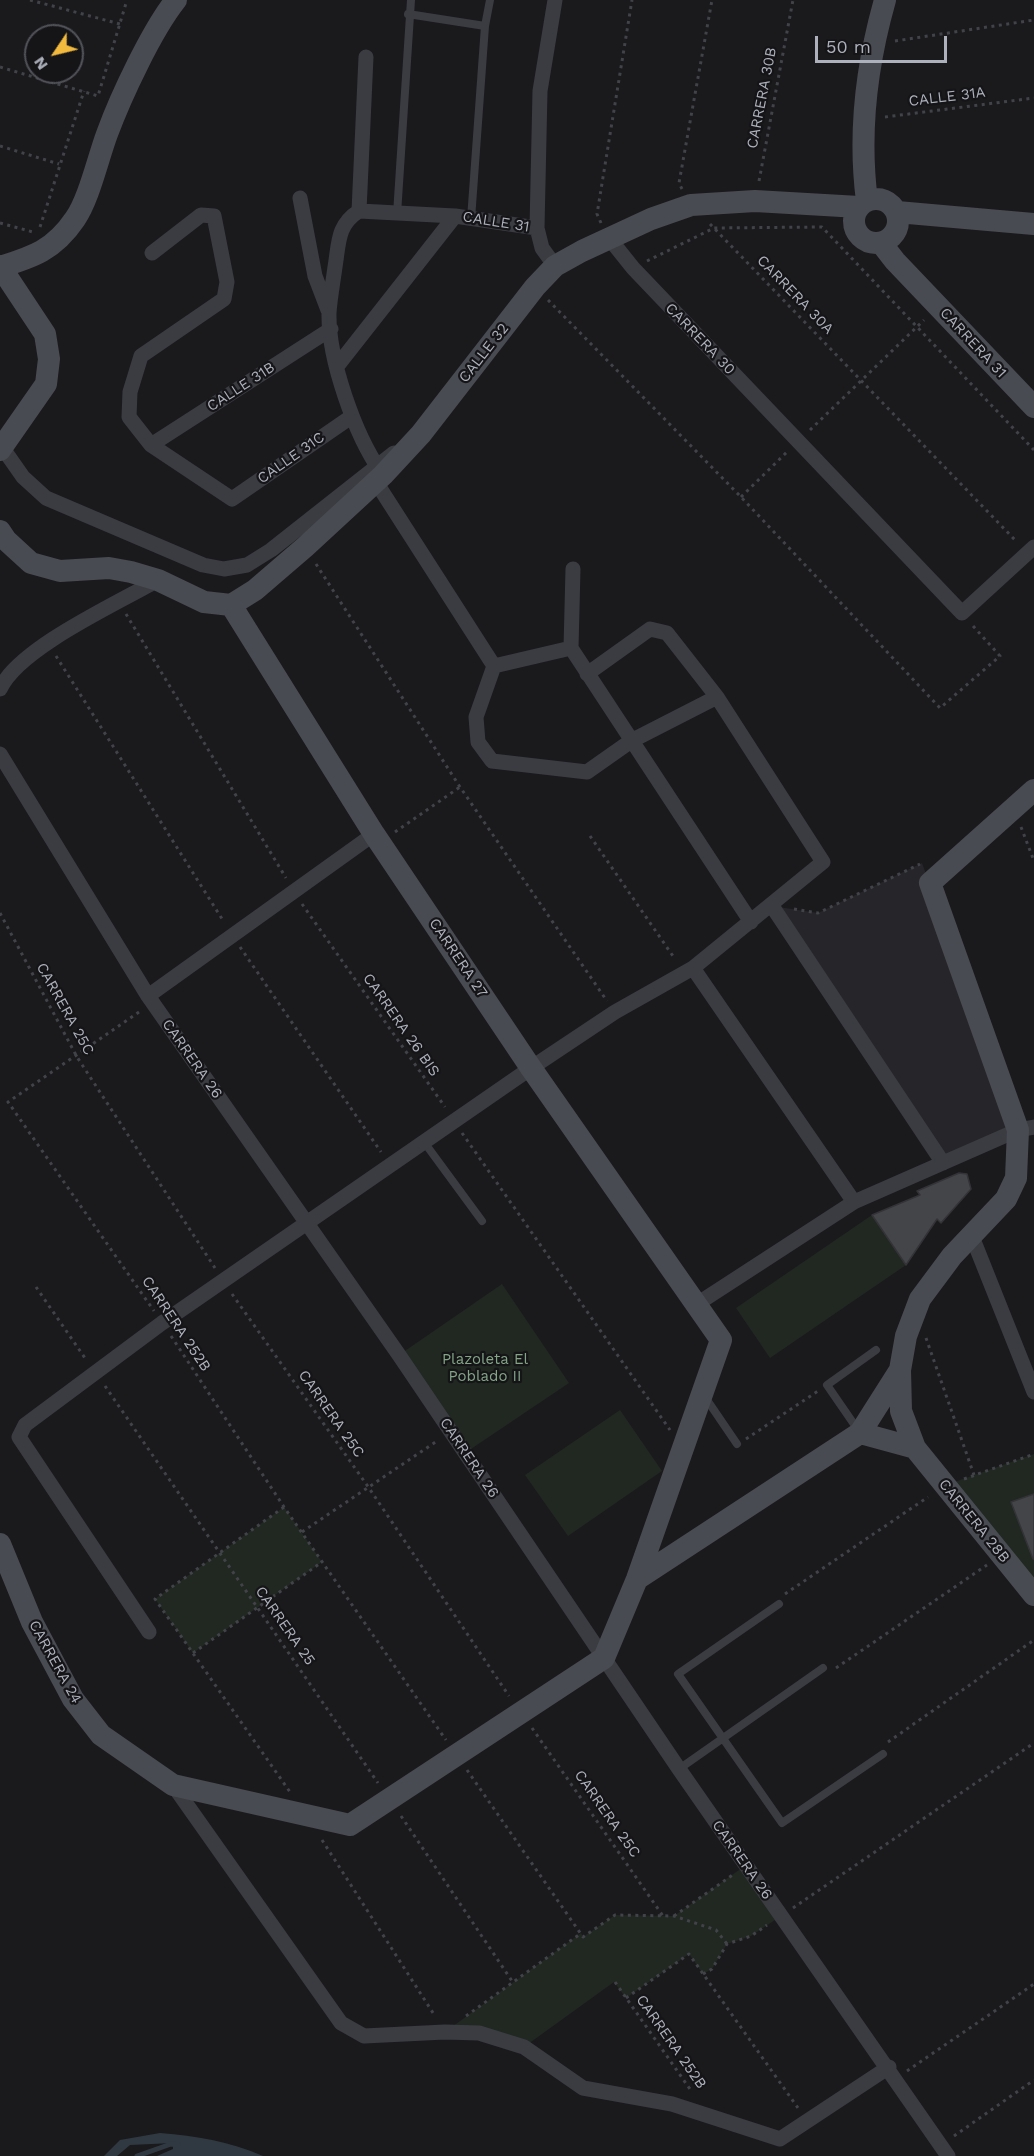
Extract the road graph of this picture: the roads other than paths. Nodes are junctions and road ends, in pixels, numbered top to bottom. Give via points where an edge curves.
1 (176, 0) edge
2 (411, 0) edge
3 (490, 0) edge
4 (555, 0) edge
5 (885, 0) edge
6 (408, 14) junction
7 (485, 26) junction
8 (366, 57) dead end
9 (300, 198) dead end
10 (864, 209) junction
11 (359, 211) junction
12 (397, 214) junction
13 (455, 216) junction
14 (471, 219) junction
15 (1034, 224) edge
16 (537, 228) junction
17 (892, 230) junction
18 (609, 238) junction
19 (152, 253) dead end
20 (555, 266) junction
21 (0, 267) edge
22 (329, 313) junction
23 (331, 329) junction
24 (338, 365) junction
25 (1034, 407) edge
26 (351, 417) junction
27 (151, 444) junction
28 (1, 448) edge
29 (379, 474) junction
30 (0, 531) edge
31 (1031, 550) edge
32 (573, 569) dead end
33 (158, 580) junction
34 (231, 605) junction
35 (571, 648) junction
36 (494, 666) junction
37 (587, 674) junction
38 (0, 689) edge
39 (717, 697) junction
40 (631, 741) junction
41 (0, 754) edge
42 (1034, 790) edge
43 (377, 838) junction
44 (772, 906) junction
45 (752, 922) junction
46 (689, 971) junction
47 (150, 999) junction
48 (531, 1068) junction
49 (1026, 1128) edge
50 (424, 1142) junction
51 (944, 1163) junction
52 (854, 1202) junction
53 (482, 1221) dead end
54 (307, 1225) junction
55 (971, 1234) junction
56 (697, 1304) junction
57 (876, 1350) dead end
58 (900, 1370) junction
59 (1034, 1392) edge
60 (702, 1394) junction
61 (860, 1432) junction
62 (737, 1444) road end
63 (915, 1448) junction
64 (0, 1544) edge
65 (637, 1580) junction
66 (1034, 1595) edge
67 (777, 1602) road end
68 (149, 1632) dead end
69 (604, 1658) junction
70 (825, 1671) road end
71 (723, 1738) junction
72 (881, 1751) road end
73 (679, 1769) junction
74 (173, 1785) junction
75 (893, 2073) junction
76 (944, 2150) edge

1 - 21 street via 164,14 127,90 76,218 53,243 31,258
2 - 6 lane
3 - 7 lane
4 - 16 street via 540,91
5 - 10 street via 872,45 862,120
6 - 7 lane
6 - 12 lane
7 - 14 lane
8 - 11 street
9 - 22 street via 315,276
10 - 17 street via 888,202
10 - 17 street via 866,241
10 - 18 street, CALLE 32 via 755,201 691,205
11 - 12 street, CALLE 31
11 - 22 street via 346,219 340,235
12 - 13 street, CALLE 31
13 - 14 street, CALLE 31
13 - 24 street
14 - 16 street, CALLE 31
15 - 17 street via 951,216
16 - 20 street via 542,248
17 - 25 street, CARRERA 31 via 912,277
18 - 20 street, CALLE 32
18 - 31 street, CARRERA 30 via 633,268 962,613
19 - 27 street via 201,215 214,216 227,282 224,298 141,356 130,392 129,417
20 - 29 street, CALLE 32 via 421,434
21 - 28 street via 45,334 49,359 45,384
22 - 23 street
23 - 24 street
23 - 27 street, CALLE 31B
24 - 26 street
26 - 27 street, CALLE 31C via 232,499
26 - 29 street
28 - 29 street via 23,477 46,498 203,565 224,569 247,565
29 - 34 street, CALLE 32 via 305,547
29 - 36 street
30 - 33 street via 31,563 60,571 109,568
32 - 35 street
33 - 34 street via 204,602
33 - 38 street via 47,643 7,675
34 - 43 street, CARRERA 27
35 - 36 street
35 - 37 street
36 - 40 street via 476,717 478,742 492,761 587,772
37 - 39 street via 650,629 667,633
37 - 40 street
39 - 40 street
39 - 44 street via 823,862
40 - 45 street
41 - 47 street, CARRERA 26
42 - 49 street via 930,884
43 - 47 street via 294,892
43 - 48 street, CARRERA 27
44 - 45 street
44 - 51 street
45 - 46 street
46 - 48 street via 615,1012
46 - 52 street
47 - 54 street, CARRERA 26
48 - 50 street
48 - 56 street, CARRERA 27
49 - 51 street
49 - 55 street via 1016,1178 1006,1199
50 - 53 lane
50 - 54 street
51 - 52 street
52 - 56 street
54 - 68 street via 94,1371 25,1425 19,1437
54 - 69 street, CARRERA 26
55 - 58 street via 920,1299 906,1336
55 - 59 street
56 - 60 street, CARRERA 27 via 721,1340
57 - 61 lane via 827,1385
58 - 61 street
58 - 63 street, CARRERA 28B via 901,1411
60 - 62 lane
60 - 65 street
61 - 63 street
61 - 65 street
63 - 66 street, CARRERA 28B
64 - 74 street, CARRERA 24 via 32,1622 73,1699 101,1735
65 - 69 street
67 - 71 lane via 678,1674
69 - 73 street, CARRERA 26
69 - 74 street, CARRERA 24 via 350,1825
70 - 71 lane
71 - 72 lane via 782,1823
71 - 73 lane
73 - 75 street, CARRERA 26
74 - 75 street via 341,2023 364,2036 479,2033 524,2047 583,2088 672,2104 780,2139
75 - 76 street, CARRERA 26

